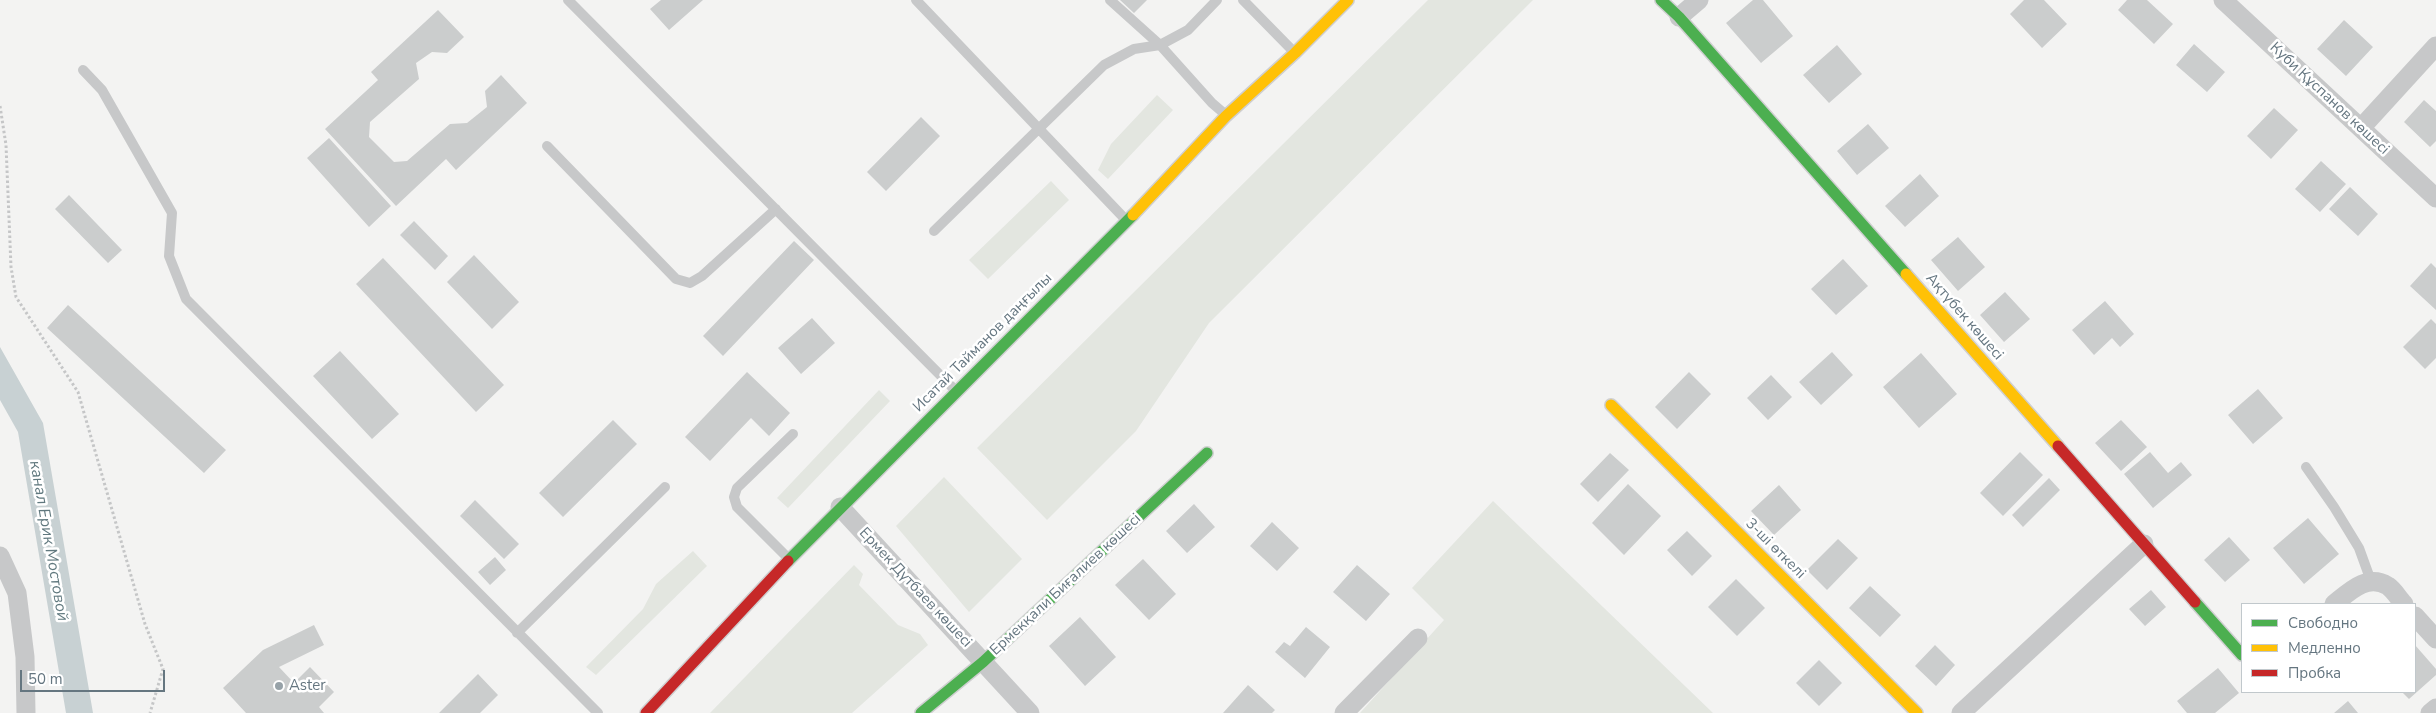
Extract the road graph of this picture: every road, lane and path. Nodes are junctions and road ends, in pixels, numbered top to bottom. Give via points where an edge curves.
1 (568, 0) edge
2 (916, 0) edge
3 (1110, 0) edge
4 (1217, 0) edge
5 (1243, 0) edge
6 (1348, 0) edge
7 (1661, 0) edge
8 (1699, 0) edge
9 (2223, 0) edge
10 (1680, 17) junction
11 (1160, 45) junction
12 (2436, 46) edge
13 (1295, 53) junction
14 (82, 70) dead end
15 (0, 106) edge
16 (1226, 116) junction
17 (2361, 128) junction
18 (1039, 129) junction
19 (547, 146) dead end
20 (2436, 198) edge
21 (776, 209) junction
22 (1126, 221) junction
23 (934, 231) dead end
24 (956, 391) junction
25 (1611, 406) dead end
26 (793, 434) dead end
27 (1207, 453) dead end
28 (2306, 467) dead end
29 (665, 487) dead end
30 (840, 507) junction
31 (2144, 544) junction
32 (0, 556) edge
33 (789, 560) junction
34 (2371, 581) junction
35 (2335, 603) edge
36 (2403, 603) edge
37 (2416, 617) edge
38 (517, 633) junction
39 (1418, 638) dead end
40 (2436, 640) edge
41 (2241, 654) edge
42 (983, 662) junction
43 (2436, 708) edge
44 (26, 713) edge
45 (150, 713) edge
46 (598, 713) edge
47 (646, 713) edge
48 (921, 713) edge
49 (1030, 713) edge
50 (1344, 713) edge
51 (1917, 713) edge
52 (1961, 713) edge
53 (2430, 713) edge

1 - 21 lane
2 - 18 lane
3 - 11 lane
4 - 11 lane via 1188,30
5 - 13 lane
6 - 13 street, Исатай Тайманов даңғылы
7 - 10 street, Ақтүбек көшесi
8 - 10 street
9 - 17 street, Куби Құспанов көшесi
10 - 31 street, Ақтүбек көшесi
11 - 16 lane
11 - 18 lane via 1134,49 1104,65
12 - 17 street
13 - 16 street, Исатай Тайманов даңғылы
14 - 38 lane via 102,90 172,213 169,256 186,299
15 - 45 path via 6,146 11,267 16,297 78,392 145,624 163,669
16 - 22 street, Исатай Тайманов даңғылы
17 - 20 street, Куби Құспанов көшесi
18 - 22 lane
18 - 23 lane
19 - 21 lane via 676,279 690,284
21 - 24 lane
22 - 24 street, Исатай Тайманов даңғылы
24 - 30 street, Исатай Тайманов даңғылы
25 - 51 street, 3-шi өткелi
26 - 33 lane via 737,488 734,497 737,508
27 - 42 street, Ермекқали Биғалиев көшесі
28 - 34 lane via 2359,548
29 - 38 lane
30 - 33 street, Исатай Тайманов даңғылы
30 - 42 street, Ермек Дүтбаев көшесi
31 - 41 street, Ақтүбек көшесi
31 - 52 street
32 - 44 street via 17,593 26,657
33 - 47 street, Исатай Тайманов даңғылы
34 - 35 street via 2354,587
34 - 36 street via 2388,586
37 - 40 street
38 - 46 lane
39 - 50 street
42 - 48 street, Ермекқали Биғалиев көшесі
42 - 49 street, Ермек Дүтбаев көшесi
43 - 53 street

